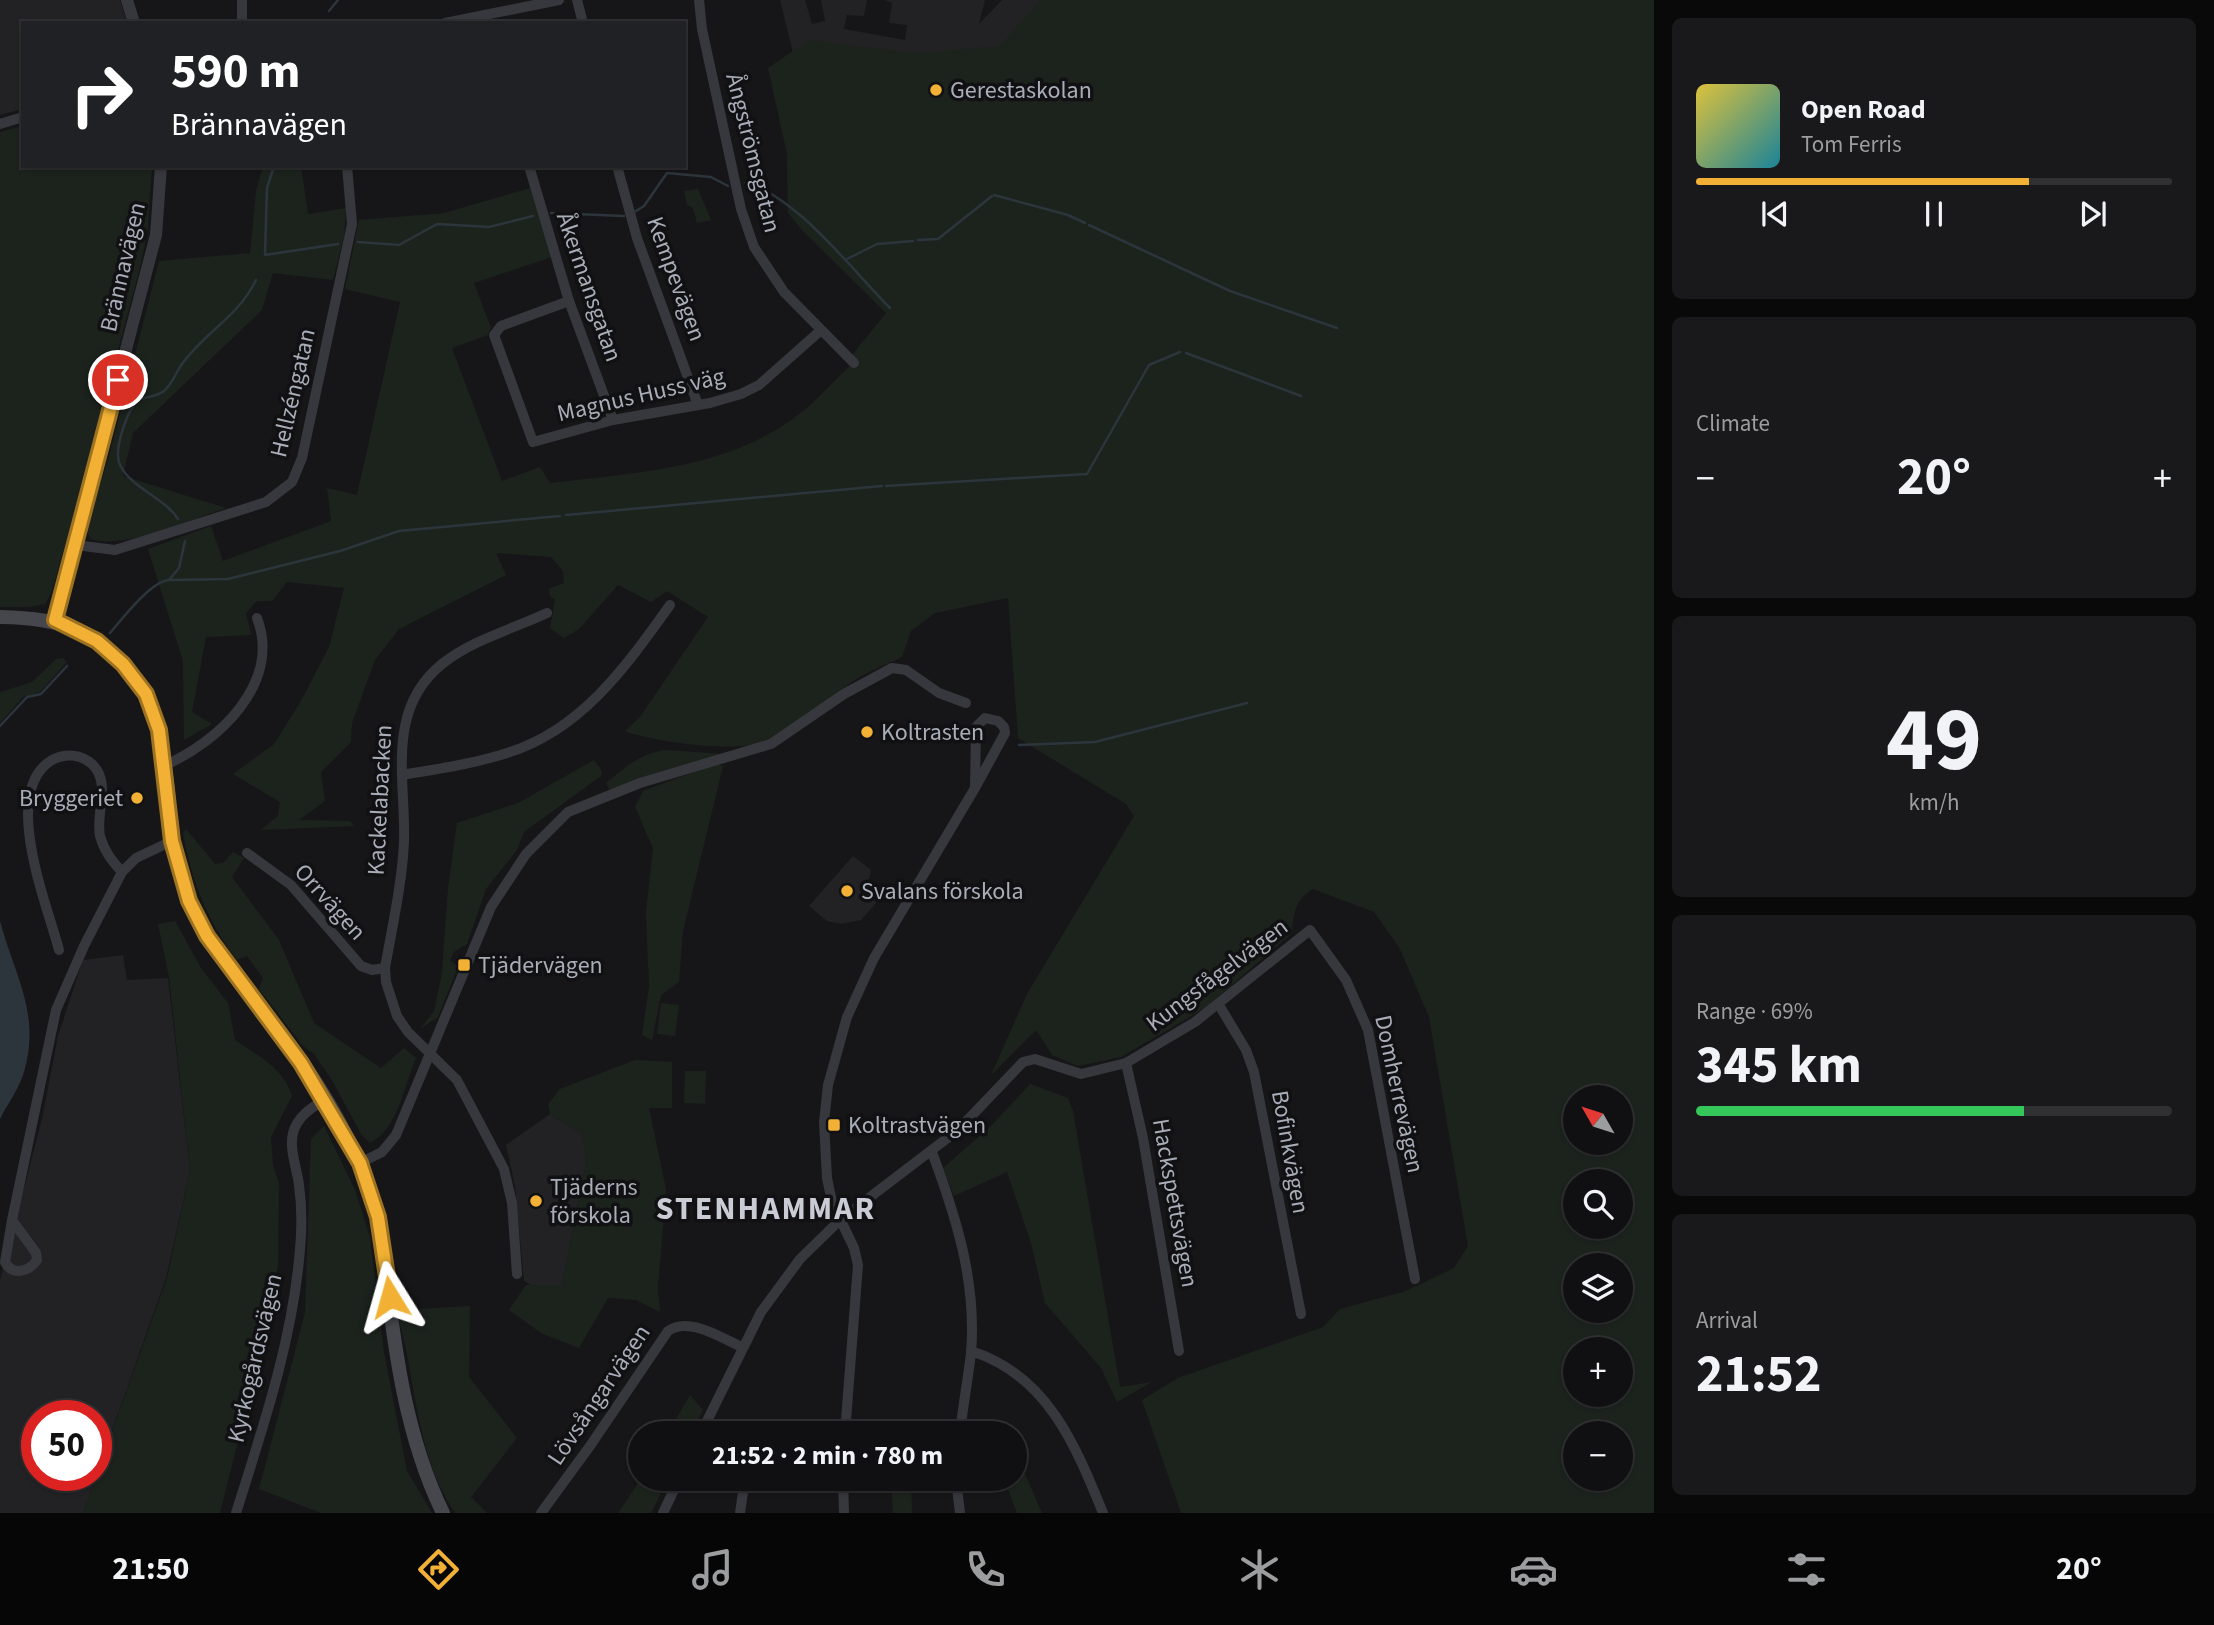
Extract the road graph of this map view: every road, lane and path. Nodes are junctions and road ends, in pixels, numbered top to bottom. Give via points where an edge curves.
1 (128, 0) edge
2 (242, 0) edge
3 (559, 0) edge
4 (578, 0) edge
5 (699, 0) edge
6 (494, 18) edge
7 (133, 21) edge
8 (242, 21) edge
9 (465, 21) edge
10 (583, 21) edge
11 (21, 118) edge
12 (0, 124) edge
13 (161, 168) edge
14 (347, 168) edge
15 (530, 168) edge
16 (618, 168) edge
17 (569, 301) junction
18 (820, 331) junction
19 (854, 363) dead end
20 (698, 405) junction
21 (613, 420) junction
22 (75, 545) junction
23 (670, 605) dead end
24 (547, 613) dead end
25 (0, 617) edge
26 (257, 618) dead end
27 (55, 620) junction
28 (966, 704) dead end
29 (163, 766) junction
30 (402, 775) junction
31 (975, 788) junction
32 (172, 841) junction
33 (247, 853) dead end
34 (122, 872) junction
35 (1310, 930) joint
36 (58, 950) dead end
37 (385, 968) junction
38 (1219, 1005) junction
39 (429, 1054) junction
40 (1126, 1063) junction
41 (325, 1098) junction
42 (932, 1152) junction
43 (360, 1163) junction
44 (12, 1220) junction
45 (840, 1220) junction
46 (517, 1274) dead end
47 (1415, 1279) dead end
48 (1301, 1314) dead end
49 (742, 1347) junction
50 (971, 1351) junction
51 (1179, 1351) dead end
52 (707, 1421) edge
53 (846, 1421) edge
54 (962, 1421) edge
55 (673, 1491) edge
56 (743, 1491) edge
57 (843, 1491) edge
58 (957, 1491) edge
59 (236, 1513) edge
60 (443, 1513) edge
61 (541, 1513) edge
62 (663, 1513) edge
63 (740, 1513) edge
64 (844, 1513) edge
65 (960, 1513) edge
66 (1103, 1513) edge

1 - 7 street
2 - 8 street
3 - 6 street
4 - 10 street
5 - 18 street, Ångströmsgatan via 747,231 771,274
6 - 9 street
11 - 12 street
13 - 22 street, Brännavägen via 156,235
14 - 22 street, Hellzéngatan via 352,224 302,458 292,482 266,502 128,546 103,551
15 - 17 street, Åkermansgatan
16 - 20 street, Kempevägen via 637,238
17 - 21 street, Åkermansgatan
17 - 21 street, Magnus Huss väg via 501,326 494,335 533,442
18 - 19 street, Ångströmsgatan
18 - 20 street, Magnus Huss väg via 759,385
20 - 21 street, Magnus Huss väg
22 - 27 street, Brännavägen
23 - 30 street via 597,697 554,732 508,753
24 - 30 street, Kackelabacken via 457,653 425,680 402,730
25 - 27 main road
26 - 29 street via 264,648 248,696 214,737
27 - 29 main road via 97,641 137,680 159,730
28 - 39 street via 939,693 906,670 892,668 844,694 771,744 640,783 564,815 526,855 491,907
29 - 32 main road
30 - 37 street, Kackelabacken via 404,845
31 - 31 street via 1005,733 991,718 976,727
31 - 45 street via 874,958 835,1052 824,1122 827,1178
32 - 34 street via 136,858
32 - 41 main road via 189,901 207,936
33 - 37 street, Orrvägen via 291,885 352,958 372,971
34 - 36 street via 101,838 102,788 96,769 73,756 48,763 34,777 28,806 39,887
34 - 44 street via 57,1010
35 - 38 street, Kungsfågelvägen
35 - 47 street, Domherrevägen via 1346,980 1367,1030
37 - 39 street, Kackelabacken via 397,1016
38 - 40 street, Kungsfågelvägen
38 - 48 street, Bofinkvägen via 1254,1072
39 - 43 street via 396,1135 382,1152
39 - 46 street via 457,1080 509,1181
40 - 42 street, Kungsfågelvägen via 1081,1074 1028,1058
40 - 51 street, Hackspettsvägen
41 - 43 main road
41 - 59 street, Kyrkogårdsvägen via 293,1130 302,1223 293,1305
42 - 45 street
42 - 50 street via 967,1265
43 - 60 main road via 378,1217 413,1438
44 - 44 street via 5,1262 18,1272 37,1260
45 - 49 street via 785,1278
45 - 53 street via 854,1248 858,1283
49 - 52 street
49 - 61 street, Lövsångarvägen via 691,1327 674,1326
50 - 54 street
50 - 66 street via 1008,1367 1054,1411
55 - 62 street
56 - 63 street
57 - 64 street
58 - 65 street

